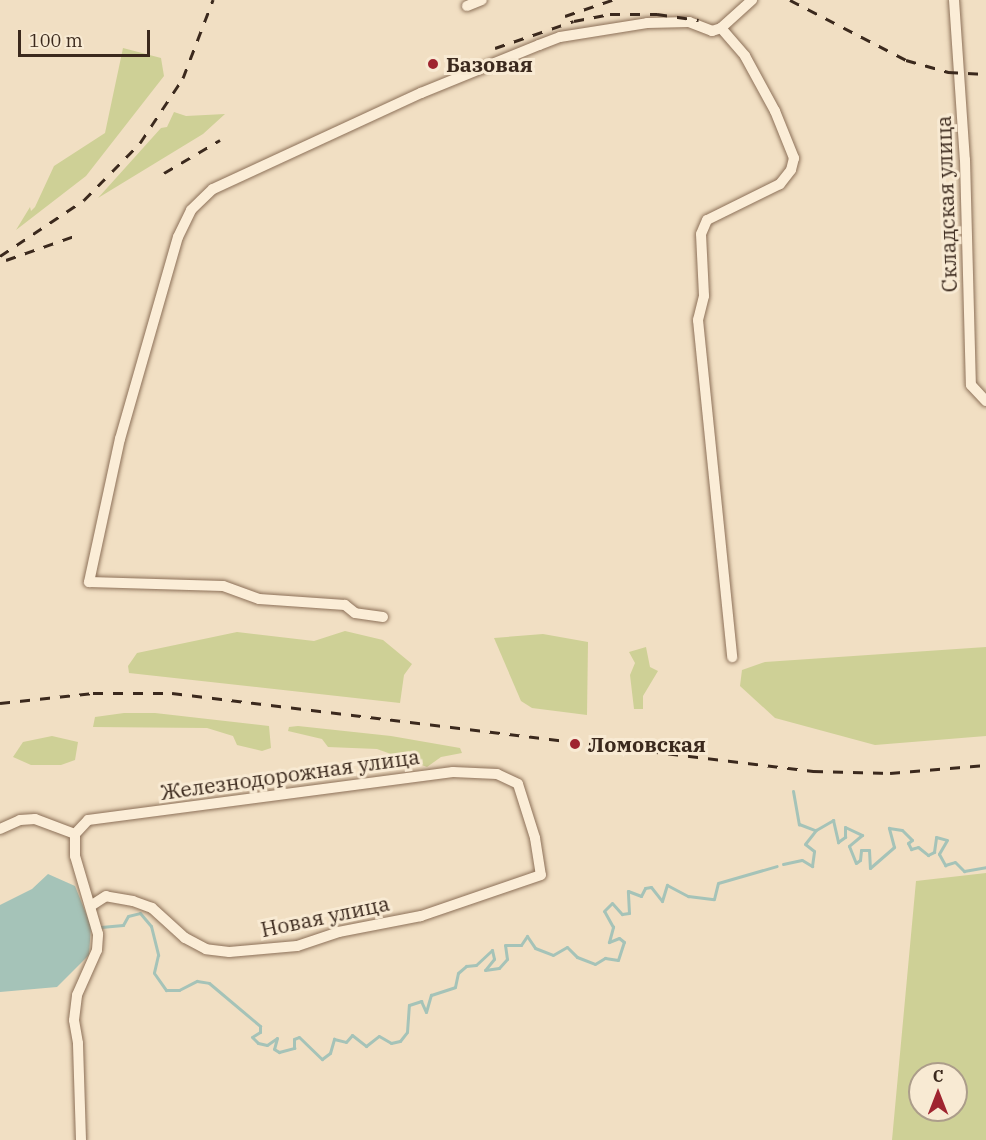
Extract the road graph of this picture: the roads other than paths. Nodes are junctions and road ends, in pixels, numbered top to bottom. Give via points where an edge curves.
1 (482, 0) edge
2 (752, 0) edge
3 (954, 0) edge
4 (467, 6) dead end
5 (721, 28) junction
6 (986, 401) edge
7 (383, 617) dead end
8 (732, 657) dead end
9 (0, 829) edge
10 (75, 834) junction
11 (541, 875) joint
12 (92, 905) junction
13 (81, 1140) edge

1 - 4 street
2 - 5 street
3 - 6 street, Складская улица via 964,149 971,385
5 - 7 street via 712,31 689,22 672,22 560,37 421,93 203,196 178,237 120,439 89,582 223,586 258,599 345,605 355,613
5 - 8 street via 745,56 775,111 794,158 791,170 780,184 707,220 701,234 704,296 698,320
9 - 10 street via 35,819
10 - 11 street, Железнодорожная улица via 88,820 453,772 497,774 518,784 535,838
10 - 12 street via 75,856
11 - 12 street, Новая улица via 421,916 339,932 297,946 229,952 206,949 192,942 152,908 133,901 106,896
12 - 13 street via 97,950 77,995 74,1020

